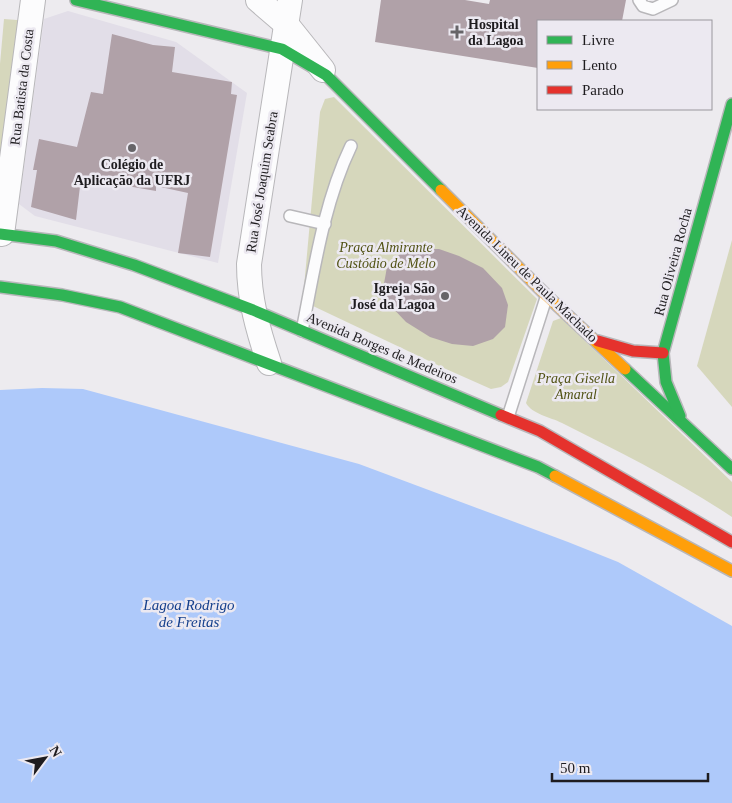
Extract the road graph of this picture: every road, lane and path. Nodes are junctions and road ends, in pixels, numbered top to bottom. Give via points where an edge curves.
1 (33, 0) edge
2 (76, 0) edge
3 (258, 0) edge
4 (290, 0) edge
5 (639, 0) edge
6 (672, 0) edge
7 (286, 25) junction
8 (282, 49) junction
9 (326, 74) junction
10 (732, 104) edge
11 (351, 146) dead end
12 (290, 216) dead end
13 (325, 224) junction
14 (1, 235) edge
15 (0, 287) edge
16 (547, 296) junction
17 (253, 310) junction
18 (302, 331) junction
19 (594, 340) junction
20 (663, 354) junction
21 (269, 363) junction
22 (508, 417) junction
23 (686, 426) junction
24 (732, 469) edge
25 (732, 542) edge
26 (732, 571) edge

1 - 14 street, Rua Batista da Costa
2 - 8 main road, Avenida Lineu de Paula Machado
3 - 7 street, Avenida Lineu de Paula Machado
4 - 7 street, Rua José Joaquim Seabra
5 - 6 lane via 642,6 653,9
7 - 8 street, Rua José Joaquim Seabra
7 - 9 street, Avenida Lineu de Paula Machado
8 - 9 main road, Avenida Lineu de Paula Machado
8 - 17 street, Rua José Joaquim Seabra via 249,264
9 - 16 main road, Avenida Lineu de Paula Machado
10 - 20 main road, Rua Oliveira Rocha
11 - 13 lane via 339,172
12 - 13 lane
13 - 18 lane
14 - 17 main road, Avenida Borges de Medeiros via 56,241 134,265
15 - 21 main road via 62,295 120,308
16 - 19 main road, Avenida Lineu de Paula Machado
16 - 22 lane
17 - 18 main road, Avenida Borges de Medeiros
17 - 21 street, Rua José Joaquim Seabra
18 - 22 main road, Avenida Borges de Medeiros
19 - 20 main road via 633,351
19 - 23 main road, Avenida Lineu de Paula Machado
20 - 23 main road, Rua Oliveira Rocha via 666,382
21 - 26 main road via 538,466
22 - 25 main road, Avenida Borges de Medeiros via 540,431
23 - 24 main road, Avenida Lineu de Paula Machado

